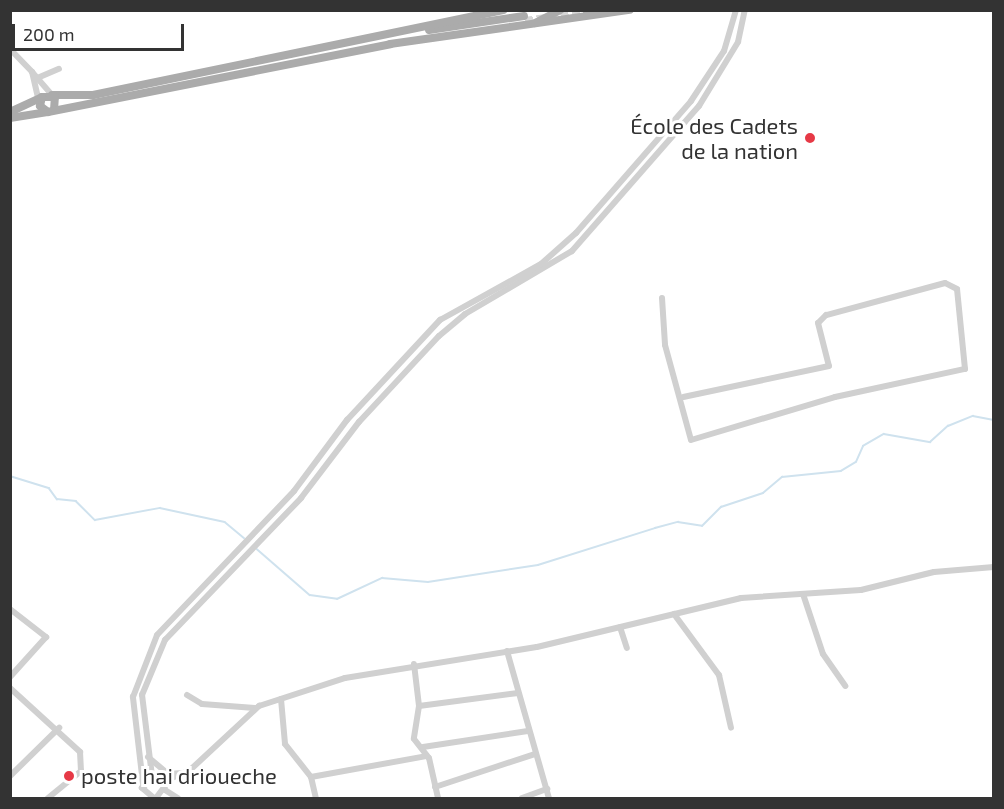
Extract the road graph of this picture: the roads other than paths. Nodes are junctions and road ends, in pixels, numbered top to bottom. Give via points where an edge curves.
1 (503, 10) edge
2 (560, 10) edge
3 (597, 10) edge
4 (630, 10) edge
5 (736, 10) edge
6 (745, 10) edge
7 (587, 12) edge
8 (525, 21) junction
9 (383, 35) junction
10 (10, 49) edge
11 (59, 69) dead end
12 (34, 76) junction
13 (46, 97) junction
14 (51, 111) junction
15 (10, 112) edge
16 (10, 118) edge
17 (662, 298) dead end
18 (683, 397) junction
19 (993, 567) edge
20 (803, 594) junction
21 (10, 609) edge
22 (674, 614) junction
23 (620, 627) junction
24 (627, 648) dead end
25 (507, 651) junction
26 (414, 664) junction
27 (10, 677) edge
28 (844, 686) dead end
29 (10, 688) edge
30 (518, 693) junction
31 (187, 694) dead end
32 (278, 700) junction
33 (419, 706) junction
34 (255, 708) junction
35 (59, 728) junction
36 (731, 728) dead end
37 (528, 731) junction
38 (423, 747) junction
39 (535, 754) junction
40 (426, 756) junction
41 (148, 757) junction
42 (189, 771) junction
43 (10, 776) edge
44 (152, 776) junction
45 (311, 777) junction
46 (164, 781) junction
47 (143, 784) junction
48 (435, 787) junction
49 (547, 789) junction
50 (165, 790) junction
51 (144, 796) edge
52 (48, 798) edge
53 (155, 798) edge
54 (178, 798) edge
55 (316, 798) edge
56 (438, 798) edge
57 (522, 798) edge
58 (549, 798) edge

1 - 9 main road
2 - 8 main road
3 - 7 main road
4 - 8 main road
5 - 47 street via 724,51 691,101 566,243 529,270 449,312 347,420 304,480 151,645 137,678 132,713
6 - 41 street via 731,57 699,106 572,252 449,327 354,428 301,498 159,650 142,695
8 - 9 main road
8 - 14 main road
9 - 13 main road via 93,95
10 - 12 street
11 - 12 street
12 - 13 street
12 - 13 street
13 - 14 main road
13 - 14 main road
13 - 15 main road
14 - 16 main road
17 - 18 street via 665,345
18 - 18 street via 829,366 818,323 826,315 945,283 957,290 965,369 835,396 691,440
19 - 20 street via 934,572 861,591
20 - 22 street via 751,597
20 - 28 street via 823,654
21 - 27 street via 46,637
22 - 23 street
22 - 36 street via 719,675
23 - 24 street
23 - 25 street
25 - 26 street
25 - 30 street
26 - 32 street via 345,678
26 - 33 street
29 - 35 street
30 - 33 street
30 - 37 street
31 - 34 street via 202,704
32 - 34 street
32 - 45 street via 285,744
33 - 38 street via 414,739
34 - 42 street
35 - 43 street
35 - 52 street via 80,752 81,771
37 - 38 street
37 - 39 street
38 - 40 street
39 - 48 street
39 - 49 street
40 - 45 street
40 - 48 street
41 - 42 street via 168,774
41 - 44 street
42 - 46 street
44 - 46 street
44 - 47 street
45 - 55 street
46 - 50 street
47 - 51 street
48 - 56 street
49 - 57 street
49 - 58 street
50 - 53 street
50 - 54 street
51 - 53 street

